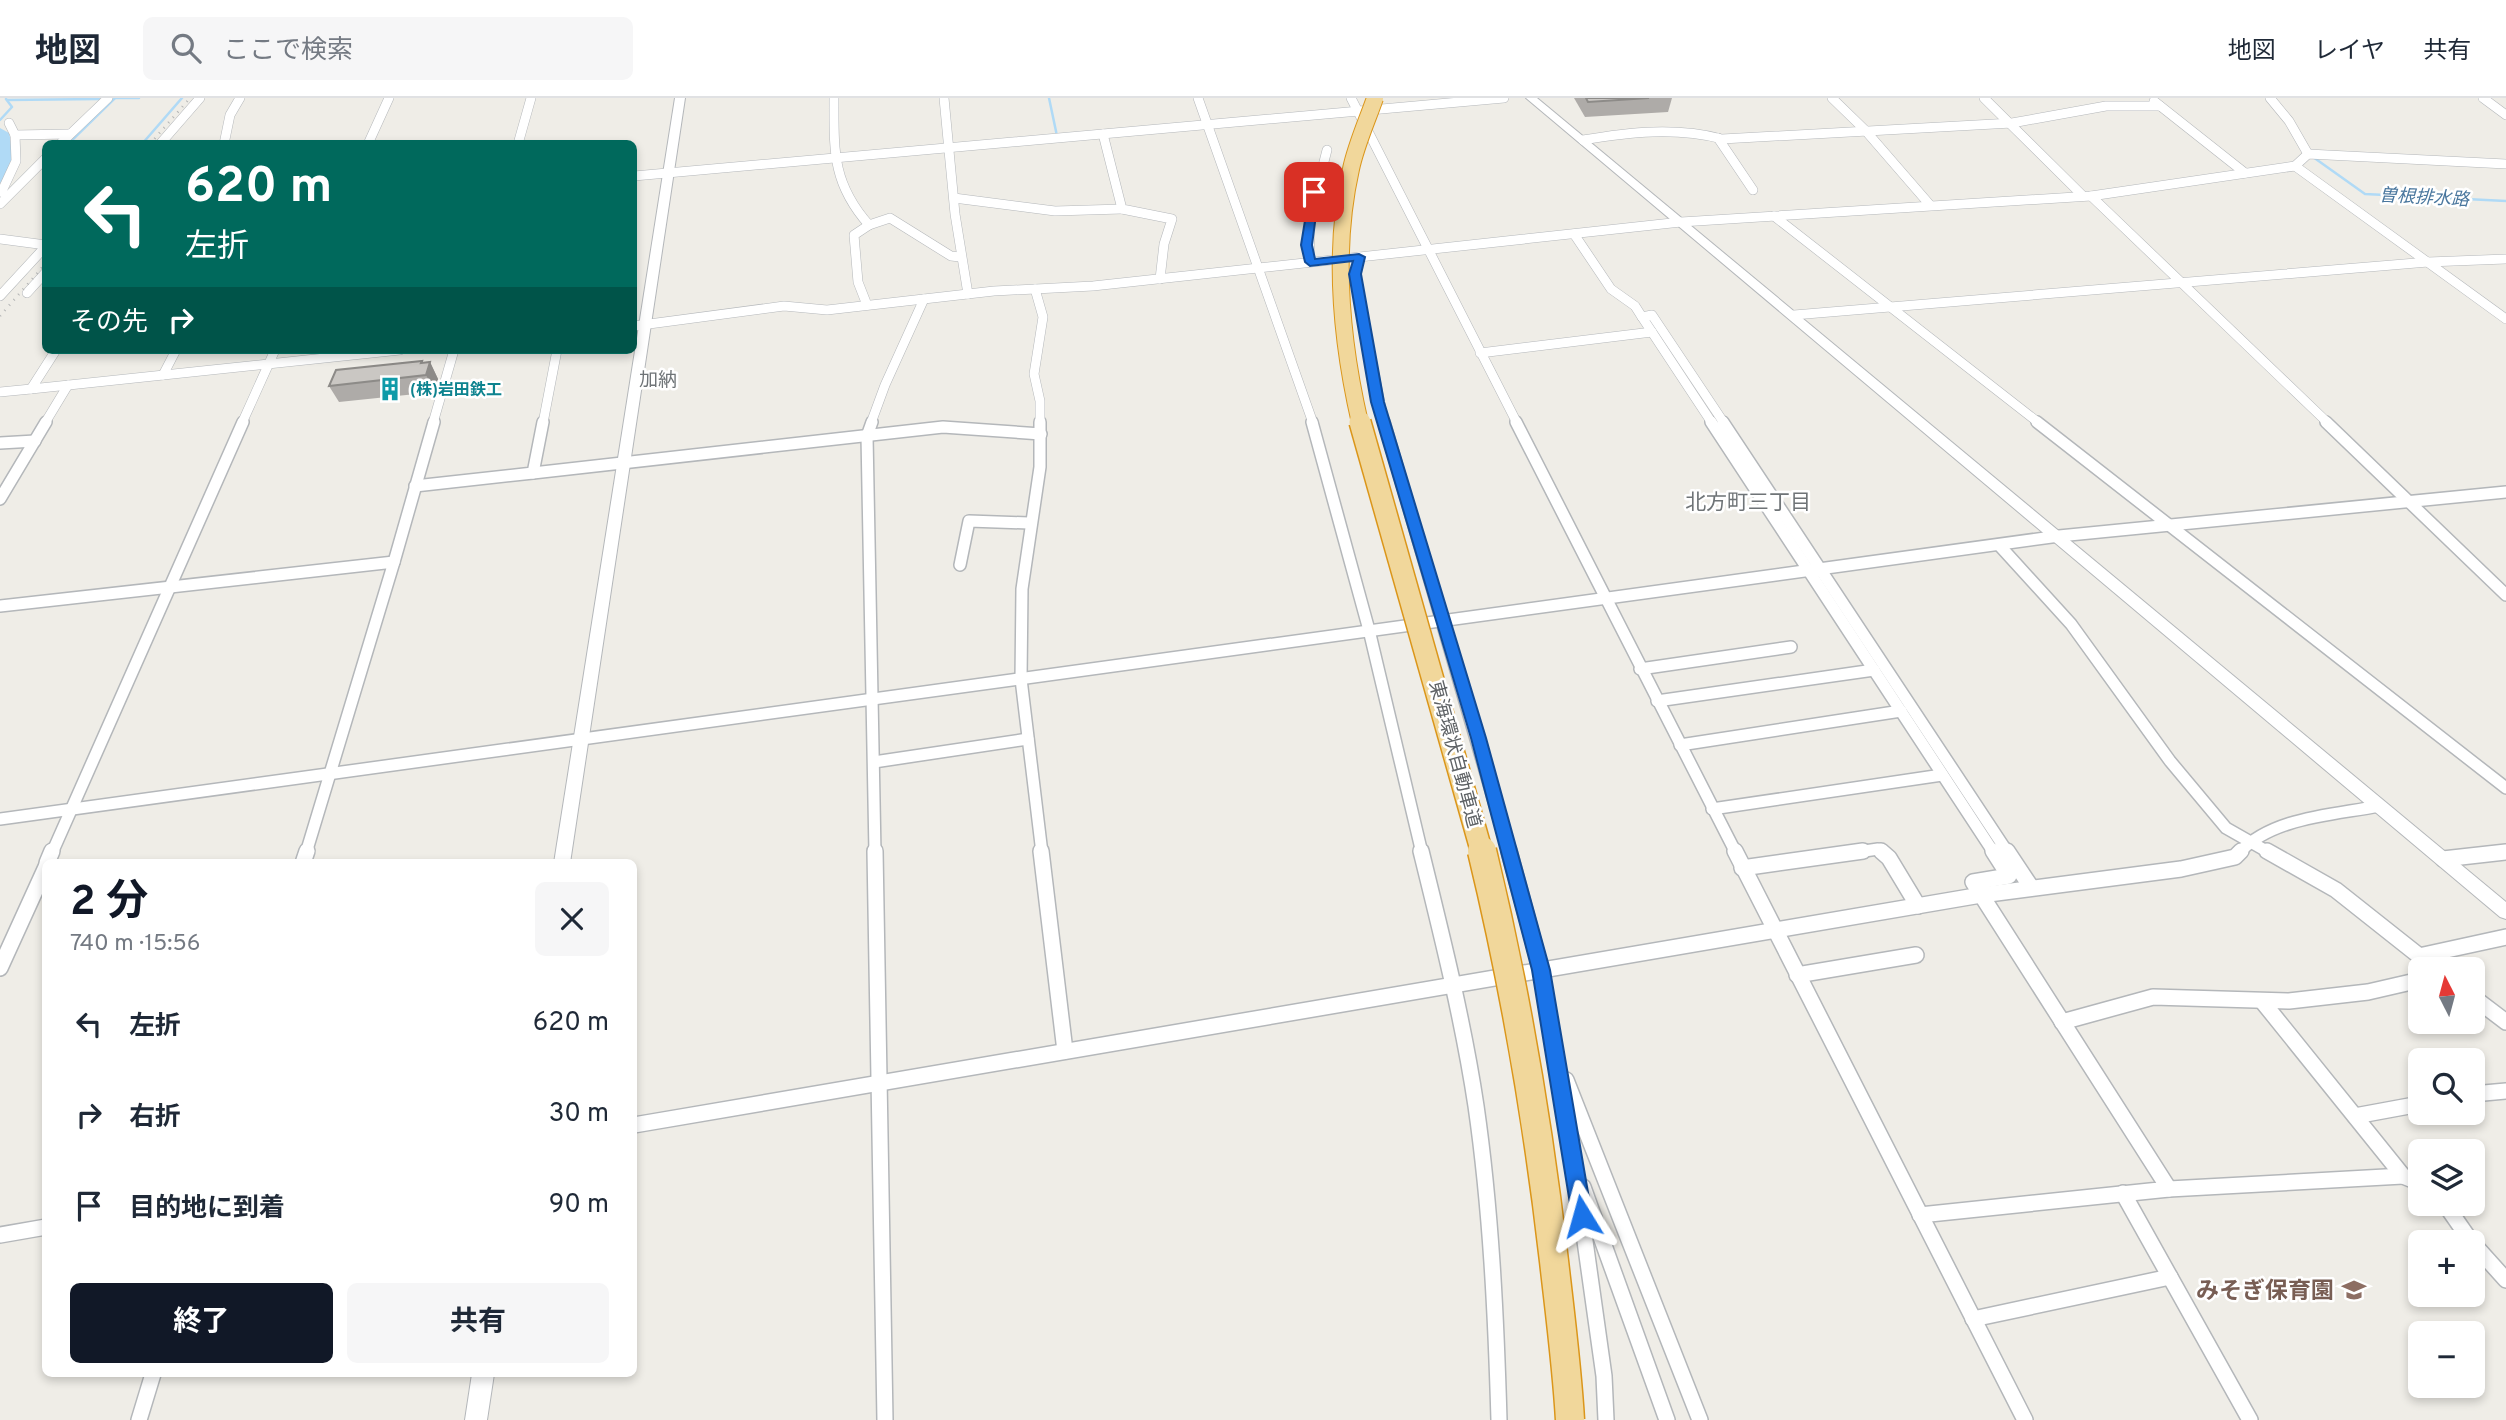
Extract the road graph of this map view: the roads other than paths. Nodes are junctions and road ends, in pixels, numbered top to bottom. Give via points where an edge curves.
1 (108, 98) edge
2 (200, 98) edge
3 (240, 98) edge
4 (389, 98) edge
5 (531, 98) edge
6 (680, 98) edge
7 (834, 98) edge
8 (944, 98) edge
9 (1198, 98) edge
10 (1351, 98) edge
11 (1396, 98) edge
12 (1504, 98) edge
13 (1531, 98) edge
14 (1832, 98) edge
15 (1984, 98) edge
16 (2150, 98) edge
17 (2270, 98) edge
18 (2483, 98) edge
19 (1366, 104) edge
20 (2160, 106) junction
21 (1401, 107) junction
22 (2506, 115) edge
23 (9, 123) dead end
24 (2012, 123) junction
25 (1207, 125) junction
26 (1865, 130) junction
27 (70, 134) junction
28 (1103, 134) junction
29 (15, 135) junction
30 (1718, 138) junction
31 (64, 140) edge
32 (163, 140) edge
33 (225, 140) edge
34 (370, 140) edge
35 (519, 140) edge
36 (1583, 141) junction
37 (949, 149) junction
38 (1327, 150) dead end
39 (2308, 154) junction
40 (835, 159) junction
41 (42, 162) edge
42 (2506, 164) edge
43 (2295, 166) junction
44 (668, 173) junction
45 (2245, 173) junction
46 (637, 176) edge
47 (1753, 190) dead end
48 (2087, 196) junction
49 (954, 198) junction
50 (3, 200) edge
51 (1930, 205) junction
52 (1122, 209) junction
53 (1773, 216) junction
54 (1681, 222) junction
55 (869, 225) junction
56 (1574, 234) junction
57 (0, 239) edge
58 (42, 245) edge
59 (42, 250) edge
60 (1428, 250) junction
61 (960, 257) junction
62 (1359, 257) junction
63 (2506, 259) edge
64 (1310, 262) junction
65 (2428, 262) junction
66 (1258, 268) junction
67 (42, 276) edge
68 (1160, 279) junction
69 (2181, 283) junction
70 (1035, 289) junction
71 (27, 293) dead end
72 (968, 294) junction
73 (0, 296) edge
74 (924, 299) junction
75 (867, 304) junction
76 (1891, 307) junction
77 (1794, 315) junction
78 (1642, 317) junction
79 (2506, 319) edge
80 (639, 325) edge
81 (1652, 332) junction
82 (637, 344) edge
83 (1480, 353) junction
84 (53, 354) edge
85 (174, 354) edge
86 (273, 354) edge
87 (363, 354) edge
88 (453, 354) edge
89 (556, 354) edge
90 (636, 354) edge
91 (269, 364) junction
92 (163, 375) junction
93 (68, 385) junction
94 (31, 389) junction
95 (0, 392) edge
96 (1041, 434) junction
97 (867, 436) junction
98 (35, 441) junction
99 (0, 443) edge
100 (624, 464) junction
101 (533, 473) junction
102 (415, 486) junction
103 (2506, 492) edge
104 (0, 499) edge
105 (2409, 502) junction
106 (1029, 523) junction
107 (2169, 524) junction
108 (2059, 536) junction
109 (2000, 546) junction
110 (394, 562) junction
111 (960, 565) dead end
112 (1815, 571) junction
113 (171, 585) junction
114 (2506, 595) edge
115 (1605, 600) junction
116 (0, 606) edge
117 (1441, 621) junction
118 (1369, 630) junction
119 (1791, 647) dead end
120 (1640, 669) junction
121 (1874, 670) junction
122 (1021, 679) junction
123 (873, 700) junction
124 (1657, 701) junction
125 (1900, 711) junction
126 (1028, 739) junction
127 (581, 740) junction
128 (1679, 745) junction
129 (874, 762) junction
130 (329, 774) junction
131 (1942, 775) junction
132 (2506, 788) edge
133 (2379, 806) junction
134 (1712, 809) junction
135 (71, 810) junction
136 (0, 819) edge
137 (2248, 844) junction
138 (2506, 852) edge
139 (49, 859) edge
140 (304, 859) edge
141 (563, 859) edge
142 (2443, 859) junction
143 (1742, 868) junction
144 (42, 874) edge
145 (2031, 887) junction
146 (1981, 895) junction
147 (1918, 906) junction
148 (2506, 912) edge
149 (1775, 932) junction
150 (2506, 937) edge
151 (1916, 955) dead end
152 (2419, 956) joint
153 (0, 968) edge
154 (1541, 970) junction
155 (1797, 975) junction
156 (2408, 983) edge
157 (1453, 984) junction
158 (2262, 1001) junction
159 (2485, 1006) edge
160 (2062, 1022) junction
161 (2506, 1022) edge
162 (1065, 1051) junction
163 (1556, 1054) junction
164 (881, 1082) junction
165 (2506, 1091) edge
166 (2485, 1093) edge
167 (2408, 1106) edge
168 (2355, 1116) junction
169 (637, 1124) edge
170 (1574, 1163) junction
171 (2403, 1176) junction
172 (2408, 1178) edge
173 (2169, 1189) junction
174 (2123, 1193) junction
175 (1920, 1214) junction
176 (2453, 1216) edge
177 (42, 1228) edge
178 (0, 1235) edge
179 (2170, 1277) junction
180 (2506, 1280) edge
181 (1973, 1319) junction
182 (152, 1377) edge
183 (483, 1377) edge
184 (139, 1420) edge
185 (476, 1420) edge
186 (886, 1420) edge
187 (1499, 1420) edge
188 (1570, 1420) edge
189 (1606, 1420) edge
190 (1667, 1420) edge
191 (1700, 1420) edge
192 (2025, 1420) edge
193 (2250, 1420) edge

1 - 27 street
2 - 32 street
3 - 33 street via 230,115
4 - 34 street
5 - 35 street
6 - 44 street
7 - 40 street
8 - 37 street
9 - 25 street
10 - 19 street
11 - 21 street
12 - 21 street
13 - 36 street
14 - 26 street
15 - 24 street
16 - 20 street
17 - 39 street
18 - 22 street
19 - 21 street
19 - 25 street
19 - 60 street
19 - 188 highway, 東海環状自動車道, bridge via 1340,240 1347,359 1360,428 1467,794 1509,966 1544,1174
20 - 24 street via 2106,107
20 - 45 street
23 - 29 street
24 - 26 street
24 - 48 street
25 - 28 street
25 - 66 street
26 - 30 street
26 - 51 street
27 - 29 street
27 - 31 street
28 - 37 street
28 - 52 street
29 - 50 street via 16,161 2,191
30 - 36 street via 1708,134 1630,134
30 - 47 street
36 - 54 street
37 - 40 street
37 - 49 street
38 - 64 street via 1314,192 1307,245
39 - 42 street
39 - 43 street
40 - 44 street
40 - 55 street via 835,172
41 - 50 street
43 - 45 street
43 - 65 street
44 - 46 street
44 - 80 street
45 - 48 street
48 - 51 street
48 - 69 street
49 - 52 street via 1055,211
49 - 61 street
51 - 53 street
52 - 68 street via 1171,219
53 - 54 street
53 - 76 street
54 - 56 street
54 - 77 street
55 - 61 street via 890,218 951,256
55 - 75 street via 854,235 858,282
56 - 60 street
56 - 78 street via 1611,289
57 - 58 street
59 - 73 street
60 - 62 street
60 - 83 street
61 - 72 street
62 - 64 street
62 - 117 street via 1355,274 1378,402
63 - 65 street
64 - 66 street
65 - 69 street
65 - 79 street
66 - 68 street
66 - 118 street via 1307,403
67 - 71 street
68 - 70 street
69 - 76 street
69 - 105 street
70 - 72 street
70 - 96 street via 1043,317 1034,374
72 - 74 street
74 - 75 street
74 - 97 street
75 - 80 street via 827,310 783,306
76 - 77 street
76 - 107 street
77 - 108 street
78 - 81 street
78 - 112 street via 1652,315
80 - 82 street
81 - 83 street
81 - 112 street
83 - 115 street
84 - 94 street
85 - 92 street
86 - 91 street
87 - 91 street
88 - 102 street
89 - 101 street
90 - 100 street
91 - 92 street
91 - 113 street
92 - 93 street
93 - 94 street
93 - 98 street
94 - 95 street
96 - 97 street via 943,428
96 - 106 street
97 - 100 street
97 - 123 street
98 - 99 street
98 - 104 street
100 - 101 street
100 - 127 street
101 - 102 street
102 - 110 street
103 - 105 street
105 - 107 street
105 - 114 street
106 - 111 street via 969,521
106 - 122 street via 1022,589
107 - 108 street
107 - 132 street
108 - 109 street
108 - 133 street
109 - 112 street
109 - 137 street via 2071,624 2197,796
110 - 113 street
110 - 130 street
112 - 115 street
112 - 121 street
112 - 145 street
113 - 116 street
113 - 135 street
115 - 117 street
115 - 120 street
117 - 118 street
117 - 154 street
118 - 122 street
118 - 157 street
119 - 120 street
120 - 124 street
121 - 124 street
121 - 125 street
122 - 123 street
122 - 126 street
123 - 127 street
123 - 129 street
124 - 128 street
125 - 128 street
125 - 131 street
126 - 129 street
126 - 162 street
127 - 130 street
127 - 141 street
128 - 134 street
129 - 164 street
130 - 135 street
130 - 140 street
131 - 134 street
131 - 146 street via 2009,876 1973,882
133 - 137 street via 2288,824
133 - 142 street
134 - 143 street
135 - 136 street
135 - 139 street
137 - 145 street via 2235,857 2181,869
137 - 152 street via 2336,890
138 - 142 street
142 - 148 street
143 - 147 street via 1878,849 1889,858
143 - 149 street
144 - 153 street
145 - 146 street
146 - 147 street
146 - 160 street
147 - 149 street
149 - 154 street
149 - 155 street
150 - 152 street
151 - 155 street
154 - 157 street
154 - 163 street
155 - 175 street
156 - 158 street via 2361,995
157 - 162 street
157 - 187 street via 1476,1107 1496,1310
158 - 160 street via 2145,998
158 - 168 street
159 - 161 street
160 - 173 street
162 - 164 street
163 - 170 street
163 - 191 street
164 - 169 street
164 - 186 street
165 - 166 street
167 - 168 street
168 - 171 street
170 - 189 street
170 - 190 street
171 - 172 street
171 - 173 street
173 - 174 street
174 - 175 street
174 - 179 street
175 - 181 street
176 - 180 street
177 - 178 street
179 - 181 street
179 - 193 street
181 - 192 street
182 - 184 street
183 - 185 street

